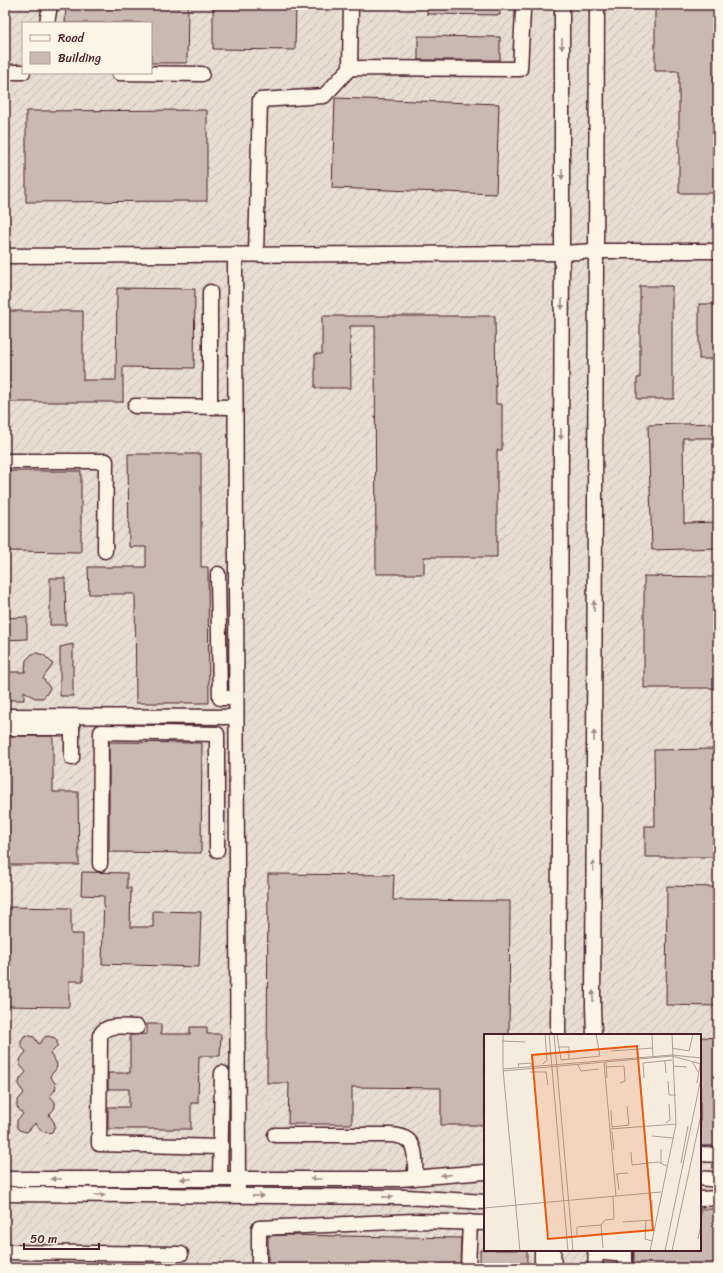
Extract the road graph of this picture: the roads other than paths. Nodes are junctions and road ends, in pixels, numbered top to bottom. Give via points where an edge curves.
1 (50, 5) edge
2 (351, 5) edge
3 (562, 5) edge
4 (597, 5) edge
5 (523, 11) dead end
6 (46, 22) edge
7 (350, 68) junction
8 (5, 72) edge
9 (22, 72) edge
10 (152, 73) edge
11 (202, 74) dead end
12 (595, 251) junction
13 (718, 251) edge
14 (235, 254) junction
15 (256, 254) junction
16 (562, 254) junction
17 (5, 256) edge
18 (210, 292) dead end
19 (135, 406) dead end
20 (210, 407) junction
21 (235, 407) junction
22 (5, 461) edge
23 (105, 551) dead end
24 (218, 574) dead end
25 (236, 698) junction
26 (5, 716) edge
27 (236, 717) junction
28 (72, 722) junction
29 (5, 728) edge
30 (72, 758) dead end
31 (217, 820) junction
32 (237, 821) junction
33 (217, 850) dead end
34 (100, 864) dead end
35 (137, 1027) dead end
36 (558, 1034) edge
37 (594, 1034) edge
38 (222, 1073) dead end
39 (275, 1135) dead end
40 (221, 1147) junction
41 (701, 1154) edge
42 (718, 1155) edge
43 (484, 1172) edge
44 (415, 1178) junction
45 (701, 1178) edge
46 (5, 1179) edge
47 (220, 1179) junction
48 (238, 1179) junction
49 (718, 1180) edge
50 (5, 1194) edge
51 (238, 1195) junction
52 (415, 1198) junction
53 (718, 1198) edge
54 (701, 1199) edge
55 (484, 1202) edge
56 (415, 1221) junction
57 (470, 1222) junction
58 (484, 1223) edge
59 (542, 1251) edge
60 (553, 1251) edge
61 (596, 1251) edge
62 (5, 1252) edge
63 (181, 1254) dead end
64 (625, 1258) edge
65 (259, 1268) edge
66 (468, 1268) edge
67 (542, 1268) edge
68 (554, 1268) edge
69 (595, 1268) edge

1 - 6 street
2 - 7 street
3 -> 16 street
4 - 12 street
5 - 7 street via 520,69
7 - 15 street via 324,96 260,100
8 - 9 street
10 - 11 street
12 - 13 street
12 - 16 street
37 -> 12 street
14 - 15 street
14 - 17 street
14 - 21 street
15 - 16 street
16 -> 36 street
18 - 20 street
19 - 20 street
20 - 21 street
21 - 25 street
22 - 23 street via 106,461
24 - 25 street via 220,698
25 - 27 street
26 - 28 street
27 - 28 street
27 - 32 street
28 - 29 street
28 - 30 street
31 - 32 street
31 - 33 street
31 - 34 street via 217,734 102,732
32 - 48 street
35 - 40 street via 110,1027 100,1035 99,1144
38 - 40 street
39 - 44 street via 399,1136 408,1140 415,1151
40 - 47 street
41 - 42 street
43 -> 44 street
44 -> 48 street
45 - 49 street
47 -> 46 street
47 - 48 street
48 - 51 street
50 -> 51 street
51 -> 52 street
52 - 55 street
52 - 56 street
53 - 54 street
56 - 57 street
56 - 65 street via 259,1228
57 - 58 street
57 - 66 street
59 - 67 street
60 - 68 street
61 - 64 street
61 - 69 street
62 - 63 street

